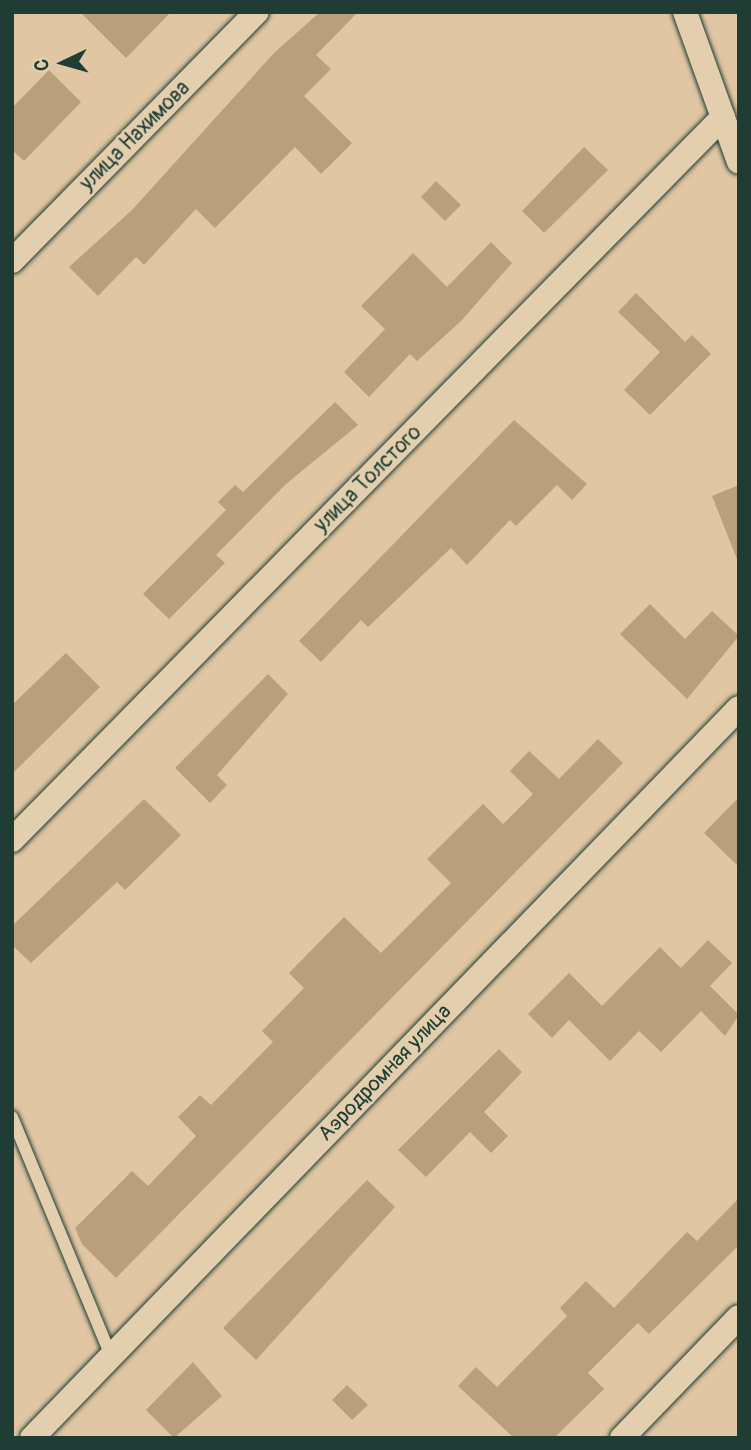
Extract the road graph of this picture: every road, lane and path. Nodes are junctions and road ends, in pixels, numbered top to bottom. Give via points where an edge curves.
1 (257, 12) edge
2 (685, 12) edge
3 (723, 117) junction
4 (739, 162) edge
5 (12, 261) edge
6 (739, 708) edge
7 (12, 840) edge
8 (12, 1117) edge
9 (739, 1317) edge
10 (111, 1356) junction
11 (32, 1438) edge
12 (622, 1438) edge

1 - 5 street, улица Нахимова
2 - 3 street
3 - 4 street
3 - 7 street, улица Толстого
6 - 10 street, Аэродромная улица
8 - 10 lane
9 - 12 street
10 - 11 street, Аэродромная улица

